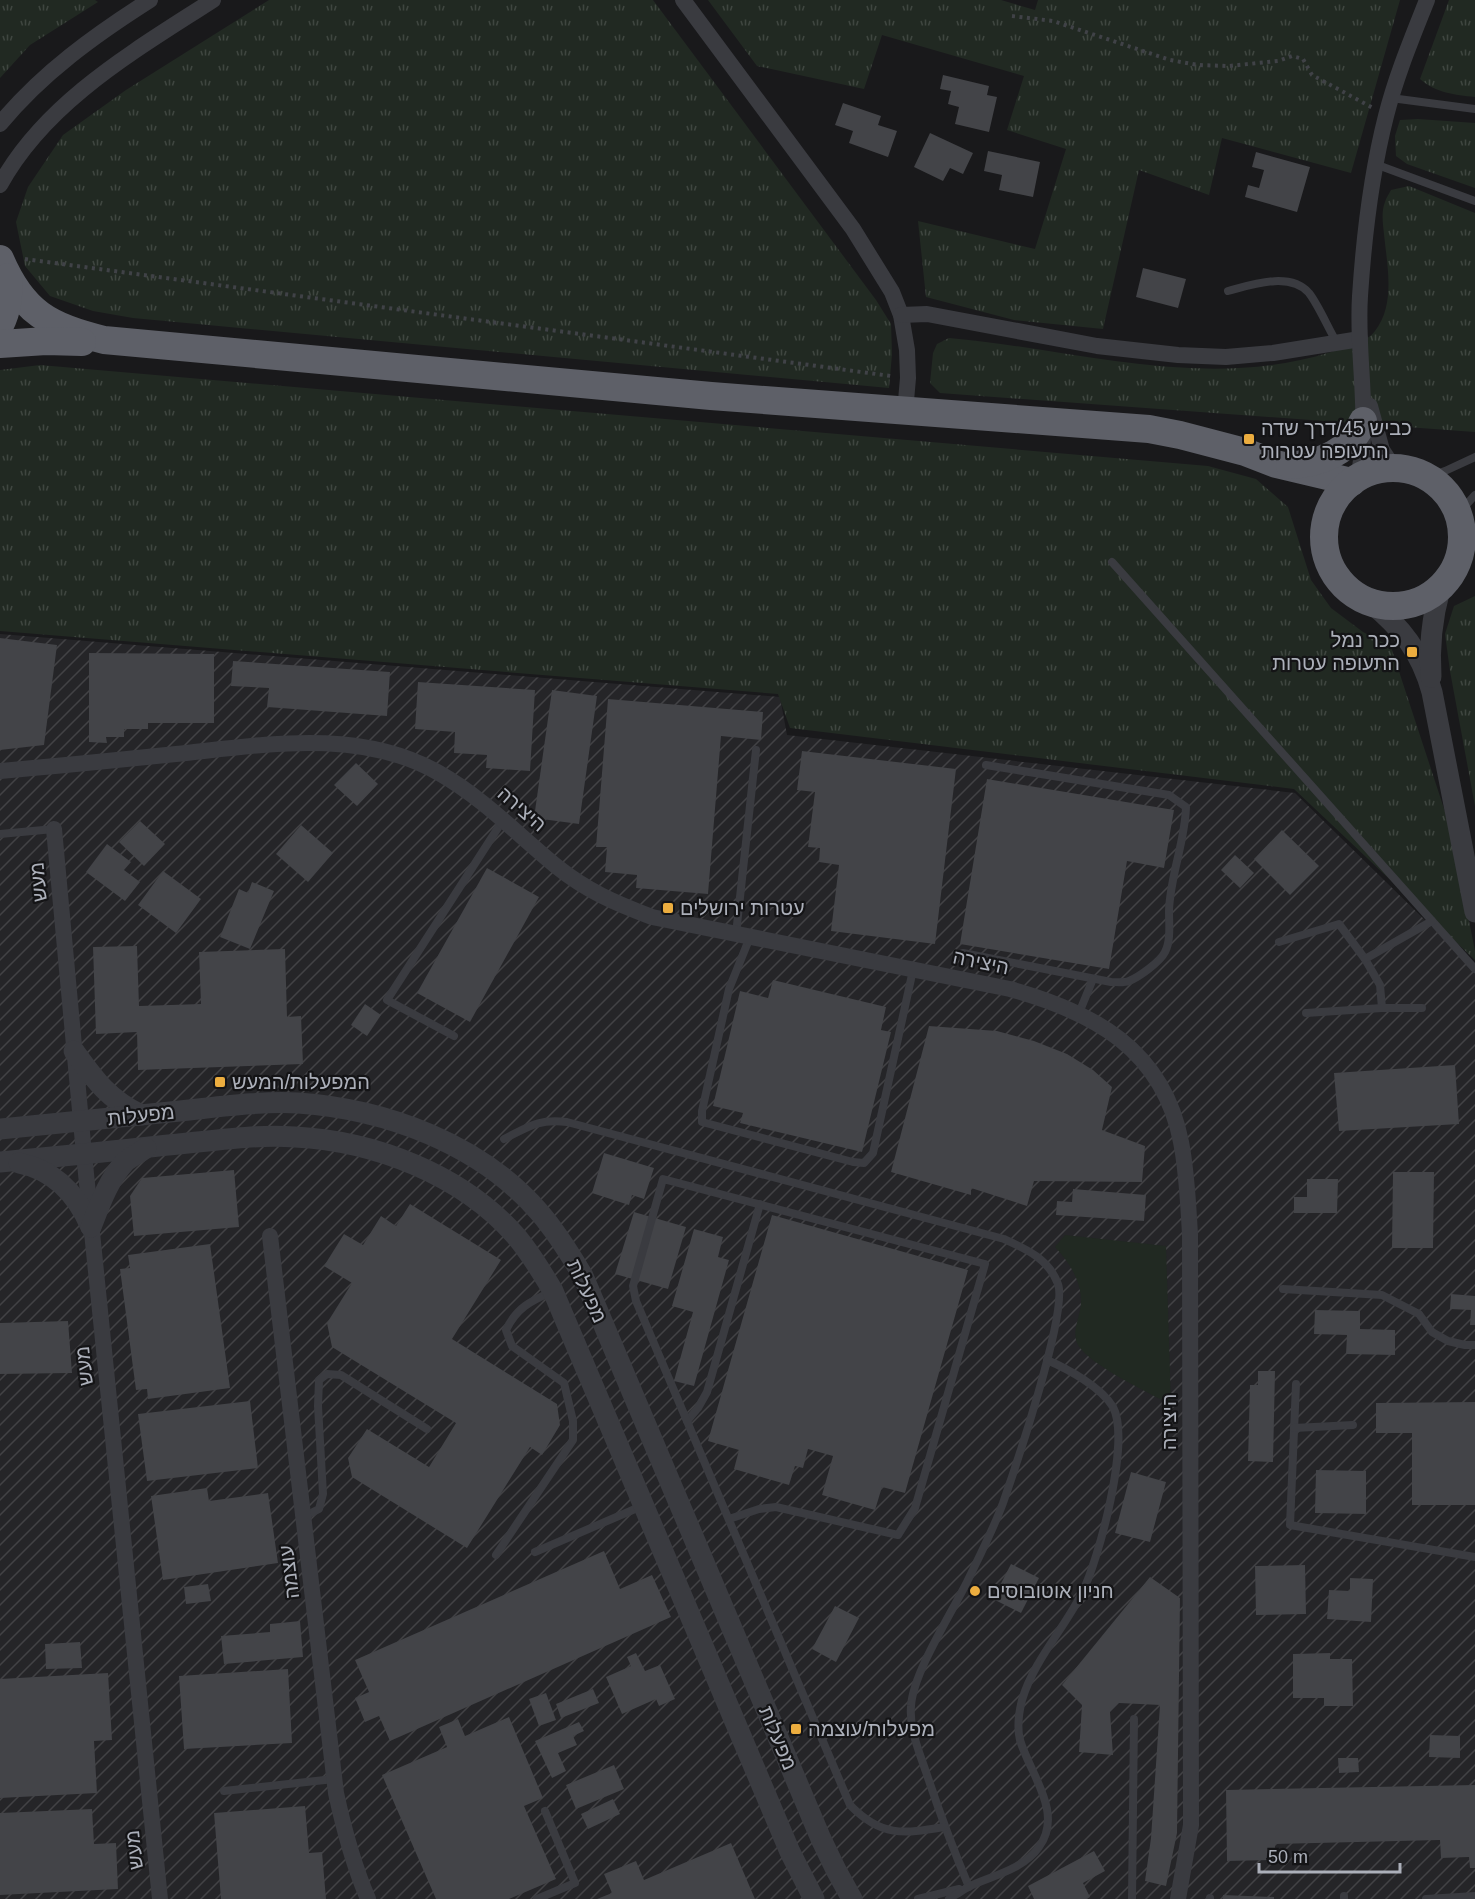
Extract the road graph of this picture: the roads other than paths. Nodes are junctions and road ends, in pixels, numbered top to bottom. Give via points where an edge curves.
1 (213, 0) edge
2 (683, 0) edge
3 (1427, 0) edge
4 (143, 2) edge
5 (1392, 98) junction
6 (1475, 109) edge
7 (0, 124) edge
8 (1375, 164) junction
9 (0, 185) edge
10 (1475, 201) edge
11 (10, 265) edge
12 (1227, 291) dead end
13 (901, 315) junction
14 (0, 325) edge
15 (1360, 339) junction
16 (1337, 342) junction
17 (0, 344) edge
18 (137, 345) junction
19 (1363, 379) junction
20 (905, 412) junction
21 (1363, 421) junction
22 (1475, 457) edge
23 (1276, 464) junction
24 (1394, 468) junction
25 (1426, 477) junction
26 (1355, 480) junction
27 (1467, 515) edge
28 (1326, 519) junction
29 (1112, 562) dead end
30 (1456, 577) edge
31 (1370, 602) junction
32 (1432, 692) junction
33 (756, 750) dead end
34 (986, 765) dead end
35 (0, 771) edge
36 (503, 820) junction
37 (54, 828) joint
38 (0, 834) edge
39 (1475, 912) edge
40 (1432, 921) junction
41 (743, 936) junction
42 (1279, 942) dead end
43 (963, 953) dead end
44 (1365, 959) junction
45 (1475, 969) edge
46 (913, 970) junction
47 (1092, 979) junction
48 (1382, 1008) junction
49 (1422, 1008) dead end
50 (1079, 1012) junction
51 (1305, 1014) dead end
52 (454, 1036) dead end
53 (74, 1051) junction
54 (141, 1115) junction
55 (81, 1121) junction
56 (0, 1129) edge
57 (504, 1139) dead end
58 (147, 1148) junction
59 (84, 1154) junction
60 (5, 1162) edge
61 (760, 1204) junction
62 (91, 1227) junction
63 (270, 1236) dead end
64 (1283, 1289) dead end
65 (553, 1291) junction
66 (1475, 1345) edge
67 (1047, 1360) junction
68 (1296, 1384) dead end
69 (687, 1421) junction
70 (1353, 1425) dead end
71 (1294, 1428) junction
72 (427, 1429) dead end
73 (644, 1506) junction
74 (303, 1517) junction
75 (729, 1519) junction
76 (535, 1552) dead end
77 (496, 1555) dead end
78 (1475, 1557) edge
79 (1134, 1719) dead end
80 (334, 1779) junction
81 (224, 1791) dead end
82 (545, 1811) dead end
83 (944, 1827) junction
84 (969, 1887) junction
85 (802, 1889) edge
86 (1475, 1896) edge
87 (160, 1899) edge
88 (368, 1899) edge
89 (537, 1899) edge
90 (814, 1899) edge
91 (852, 1899) edge
92 (918, 1899) edge
93 (949, 1899) edge
94 (1132, 1899) edge
95 (1178, 1899) edge
96 (1426, 1899) edge

1 - 9 street via 127,56 73,98 33,138
2 - 13 street via 854,229 892,292
3 - 5 street
4 - 7 street via 42,79
5 - 6 lane
5 - 8 street
8 - 10 lane
8 - 15 street via 1360,297
11 - 14 highway via 9,296
11 - 18 highway via 20,297 49,321 78,333
12 - 16 lane via 1269,281 1290,283 1308,292
13 - 16 street via 927,314 1098,346 1178,356 1273,353
13 - 20 street via 907,350
15 - 16 street
15 - 19 street
17 - 18 highway via 46,341
18 - 20 highway
19 - 21 street
19 - 24 street via 1382,450
20 - 23 highway via 1149,429 1220,445
21 - 23 highway via 1353,438 1335,453 1306,464
21 - 26 street
22 - 25 lane
23 - 26 highway
23 - 28 highway via 1305,488
24 - 25 highway
24 - 26 highway
25 - 27 highway
26 - 28 highway via 1339,495
27 - 30 highway
28 - 31 highway via 1324,539 1332,569 1352,592
29 - 40 lane
30 - 31 highway via 1424,599 1407,605
30 - 32 street via 1433,614
31 - 32 street via 1405,634
32 - 39 street
33 - 41 lane
34 - 47 lane via 1169,795 1186,807 1165,952 1127,982
35 - 36 street, היצירה via 279,744 347,744 380,750 436,771 463,787
36 - 41 street, היצירה via 557,867 610,902 652,917
36 - 52 lane via 387,1000
37 - 38 lane
37 - 53 street, מעש
40 - 44 lane
40 - 45 lane
41 - 46 street, היצירה
41 - 46 lane via 702,1122 853,1162 864,1163 873,1153
42 - 44 lane via 1339,924
43 - 47 lane
44 - 48 lane via 1380,985
46 - 50 street, היצירה via 1047,999
47 - 50 lane
48 - 49 lane
48 - 51 lane
50 - 95 street, היצירה via 1106,1028 1153,1073 1181,1140 1187,1178 1191,1825
53 - 54 street via 105,1093
53 - 55 street, מעש
54 - 55 street, מפעלות
54 - 91 street, מפעלות via 297,1103 374,1116 449,1144 509,1184 538,1211 583,1276 821,1839
55 - 56 street, מפעלות
55 - 59 street, מעש
57 - 67 lane via 538,1122 567,1122 1004,1239 1040,1258 1059,1286 1059,1307
58 - 59 street, מפעלות
58 - 62 street via 126,1161 113,1179
58 - 65 street, מפעלות via 296,1137 334,1141 399,1159 434,1174 488,1209 514,1233
59 - 60 street, מפעלות
59 - 62 street, מעש
60 - 62 street via 43,1171 62,1183 75,1197
61 - 69 lane via 707,1392
61 - 69 lane via 663,1179 633,1286
61 - 75 lane via 985,1264 915,1508 898,1535 776,1507
62 - 87 street, מעש
63 - 74 street, עוצמה
64 - 66 lane via 1382,1295 1419,1314 1432,1332 1448,1341
65 - 73 street, מפעלות
65 - 77 lane via 513,1315 506,1330 512,1346 564,1383 573,1440
67 - 83 lane via 1002,1504 919,1678 911,1704 912,1729
67 - 84 lane via 1104,1395 1114,1408 1119,1436 1116,1472 1095,1562 1082,1593 1037,1665 1022,1702 1019,1738 1048,1809 1045,1835 1039,1848 1025,1860
68 - 71 lane
69 - 75 lane
70 - 71 lane
71 - 78 lane via 1290,1525
72 - 74 lane via 341,1375 327,1374 319,1380 318,1406 323,1494 319,1509
73 - 76 lane
73 - 85 street, מפעלות
74 - 80 street, עוצמה
75 - 83 lane via 850,1805 866,1821 887,1829 907,1833
79 - 94 lane
80 - 81 lane
80 - 88 street, עוצמה via 344,1833
82 - 89 lane via 575,1883
83 - 84 lane
84 - 92 lane
84 - 93 lane
85 - 90 street, מפעלות
86 - 96 lane

